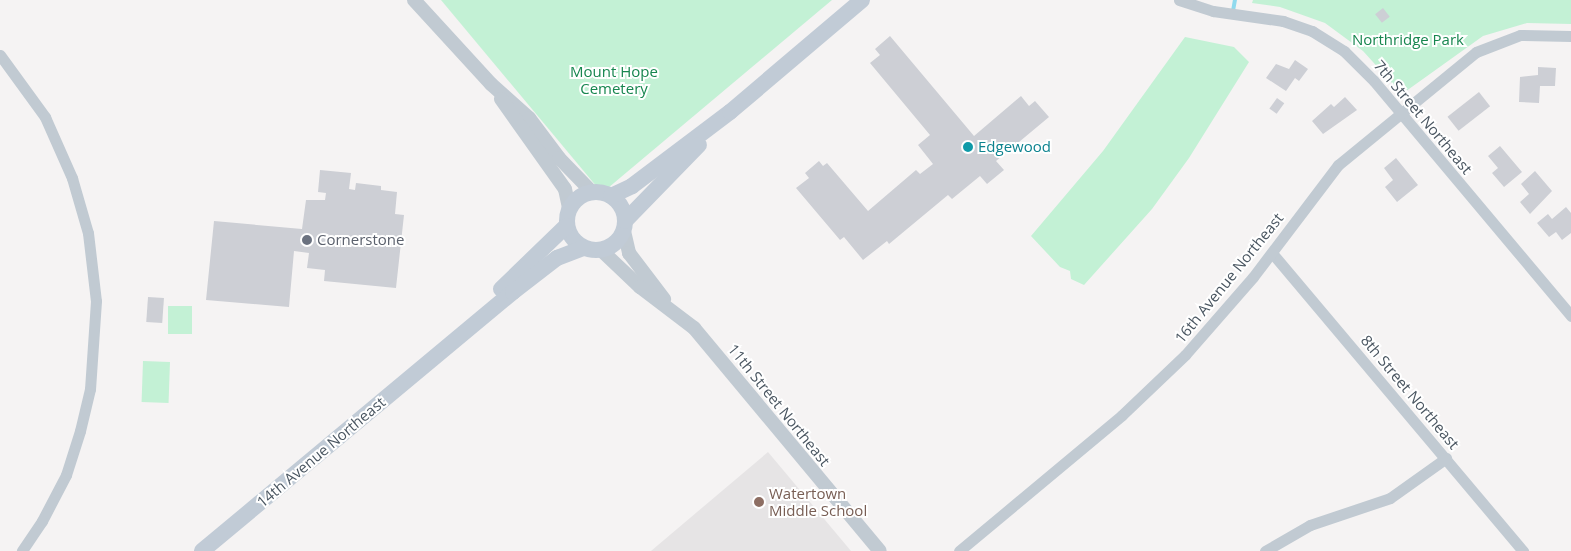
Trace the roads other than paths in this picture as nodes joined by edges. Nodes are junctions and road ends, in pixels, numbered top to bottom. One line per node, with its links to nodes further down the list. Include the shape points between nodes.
1 (414, 0): 6 (street)
2 (862, 0): 7 (main road)
3 (1179, 0): 8 (street, 7th Street Northeast, via 1213,11 1267,17 1312,31 1355,60)
4 (1571, 36): 8 (street, 16th Avenue Northeast, via 1528,34 1489,45 1462,61)
5 (0, 55): 21 (street, via 45,117 72,178 88,233 96,301 90,389 80,431 66,475)
6 (492, 84): 9 (street, via 528,118 559,158); 11 (street, via 565,189)
7 (730, 112): 10 (main road, via 632,186); 13 (main road)
8 (1400, 113): 16 (street, 16th Avenue Northeast, via 1327,176); 18 (street, 7th Street Northeast)
9 (592, 192): 10 (main road); 11 (main road, via 583,194)
10 (611, 196): 13 (main road, via 624,211)
11 (569, 208): 12 (main road)
12 (566, 226): 14 (main road); 19 (main road, 14th Avenue Northeast)
13 (625, 226): 15 (main road, via 615,244); 17 (street, 11th Street Northeast, via 629,252)
14 (583, 248): 15 (main road); 19 (main road, 14th Avenue Northeast, via 557,258)
15 (601, 250): 17 (street, 11th Street Northeast, via 640,287)
16 (1272, 252): 20 (street, 8th Street Northeast); 24 (street, 16th Avenue Northeast, via 1210,329 1160,381)
17 (668, 305): 23 (street, 11th Street Northeast, via 724,362)
18 (1571, 316)
19 (441, 352): 22 (main road, 14th Avenue Northeast)
20 (1446, 458): 25 (street, via 1390,498 1310,525); 26 (street, 8th Street Northeast)
21 (22, 551)
22 (202, 551)
23 (880, 551)
24 (959, 551)
25 (1265, 551)
26 (1523, 551)

